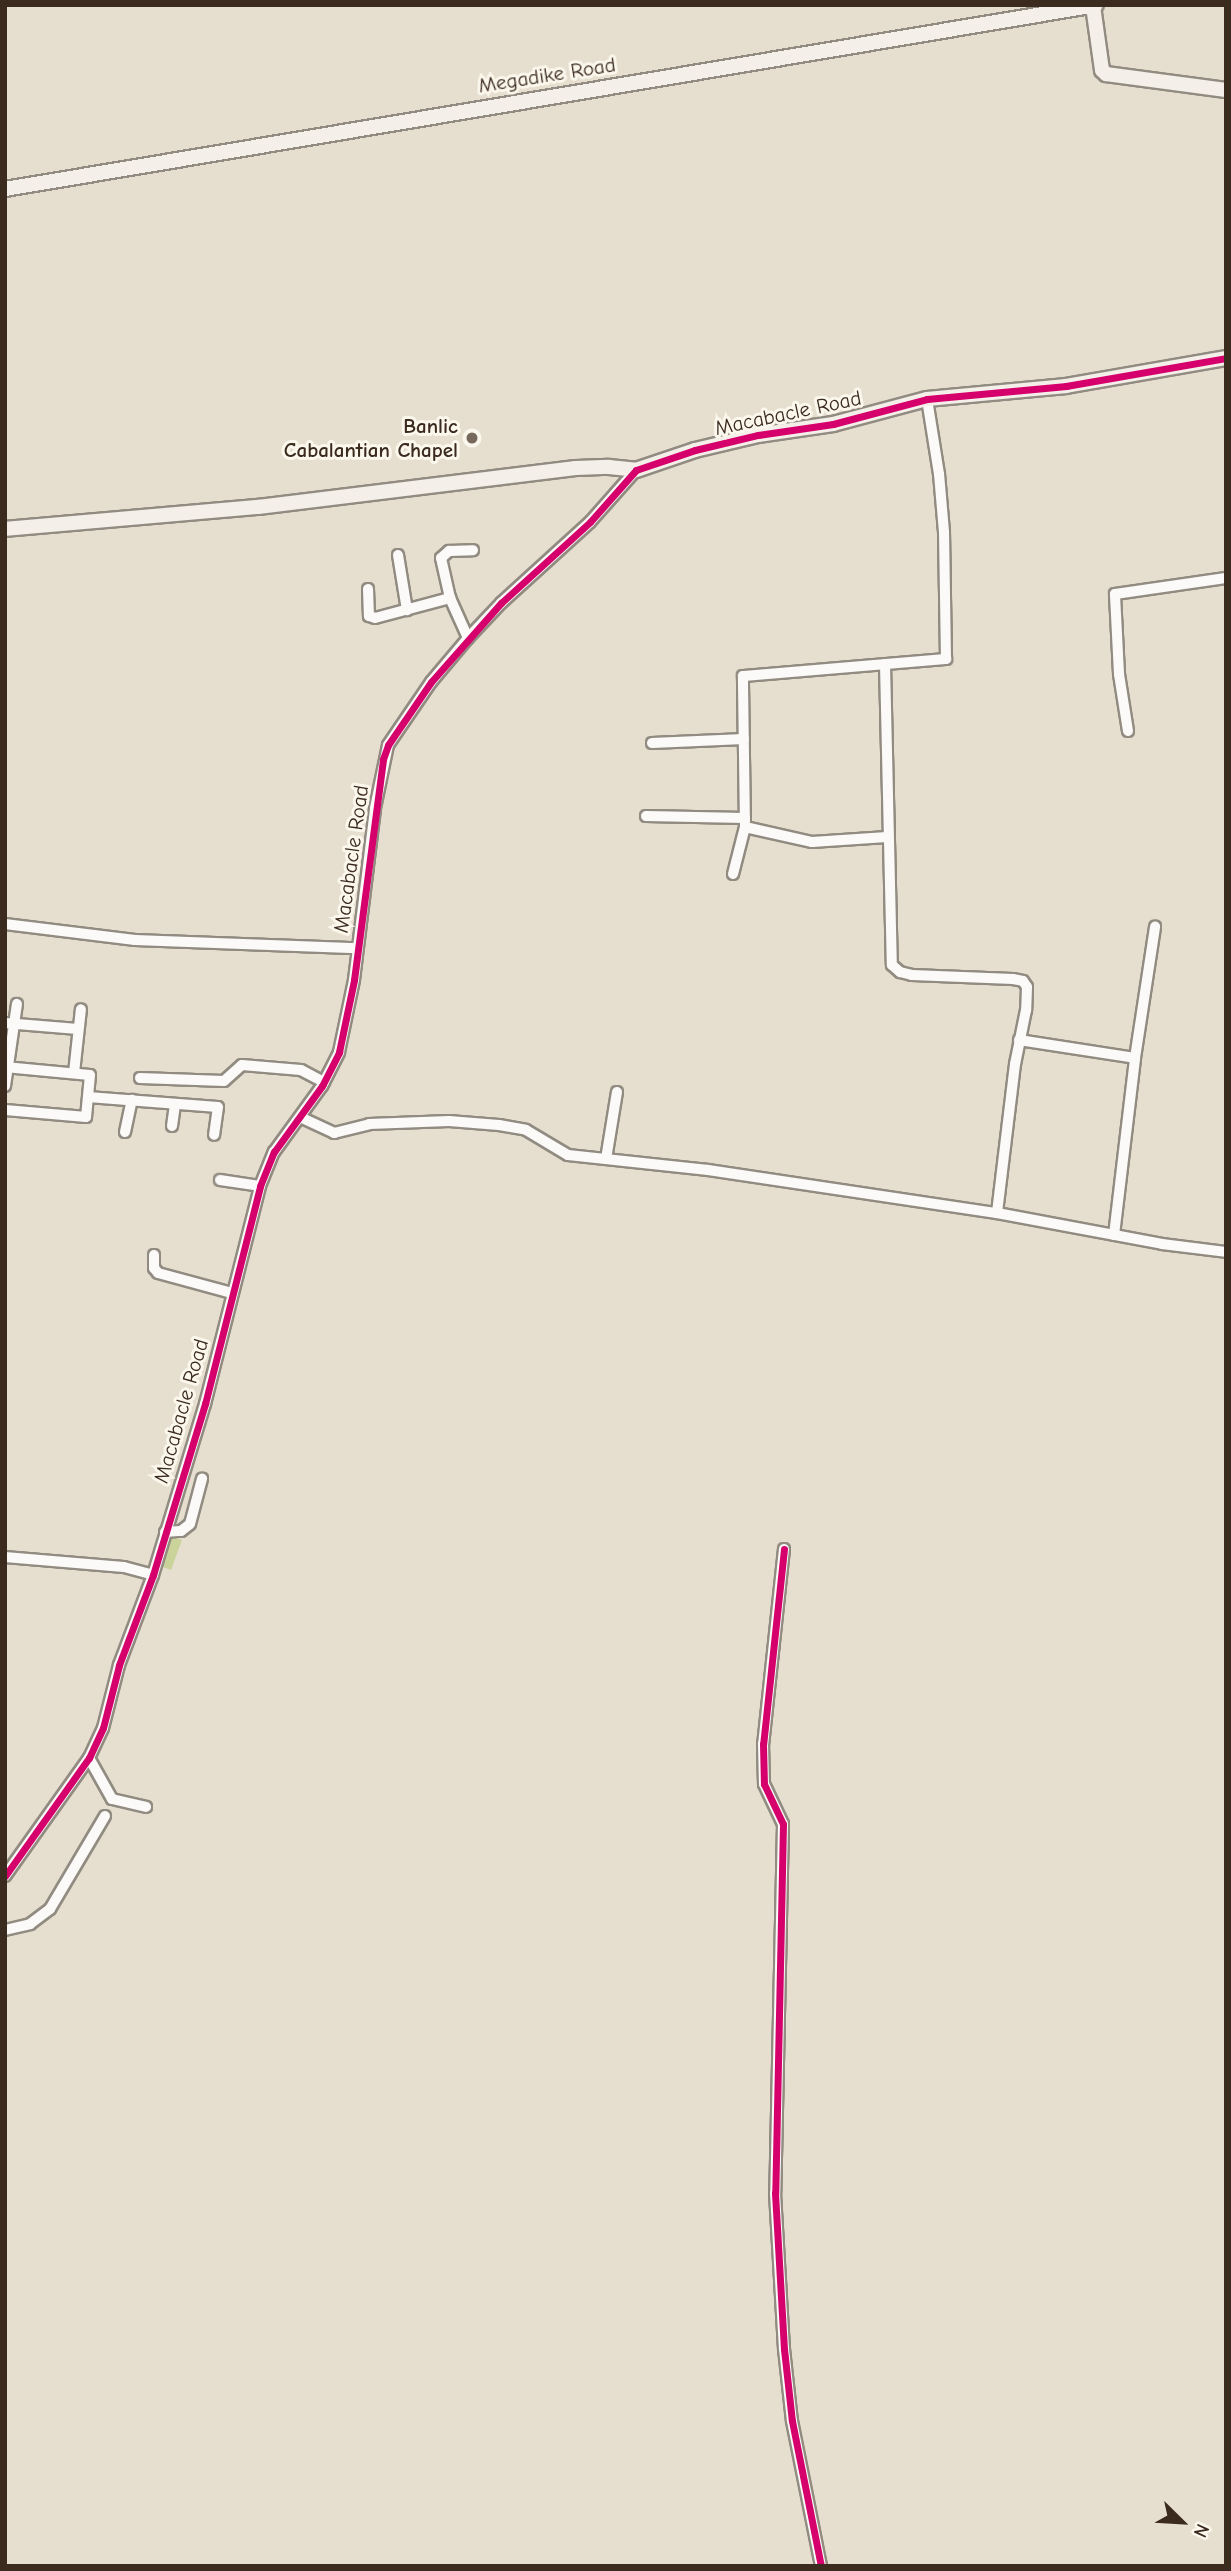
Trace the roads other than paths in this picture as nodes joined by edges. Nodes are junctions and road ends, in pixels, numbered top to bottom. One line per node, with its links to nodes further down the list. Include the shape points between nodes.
1 (1094, 6): 2 (street, via 1106,74); 3 (street, Megadike Road)
2 (1226, 90)
3 (5, 188)
4 (1226, 358): 5 (street, Macabacle Road, via 1066,386)
5 (927, 399): 6 (street, Macabacle Road, via 833,424 695,450); 15 (street, via 944,532 946,659)
6 (636, 471): 7 (street, via 576,468 258,507); 14 (street, Macabacle Road, via 590,522)
7 (5, 529)
8 (473, 550): 12 (street, via 449,551 441,558)
9 (398, 555): 13 (street)
10 (1226, 578): 16 (street, via 1115,594 1119,674)
11 (368, 589): 13 (street, via 372,618)
12 (450, 598): 13 (street); 14 (street)
13 (407, 610)
14 (468, 638): 25 (street, Macabacle Road, via 388,745)
15 (885, 664): 17 (street, via 743,676); 21 (street)
16 (1128, 731)
17 (744, 739): 18 (street); 20 (street)
18 (652, 743)
19 (646, 816): 20 (street)
20 (745, 822): 21 (street, via 812,842); 22 (street)
21 (887, 837): 30 (street, via 892,965 912,975 1023,981 1028,994)
22 (733, 874)
23 (5, 924): 25 (street, via 135,940)
24 (1155, 927): 31 (street)
25 (357, 948): 35 (street, Macabacle Road, via 345,1033)
26 (17, 1004): 28 (street)
27 (81, 1009): 29 (street)
28 (10, 1024): 29 (street); 32 (street)
29 (78, 1030): 33 (street)
30 (1019, 1040): 31 (street); 49 (street)
31 (1135, 1058): 50 (street)
32 (7, 1068): 33 (street); 36 (street)
33 (74, 1073): 38 (street, via 90,1075)
34 (139, 1078): 35 (street, via 223,1081 242,1065 301,1070)
35 (324, 1082): 42 (street, Macabacle Road)
36 (5, 1086)
37 (617, 1091): 46 (street)
38 (88, 1097): 39 (street); 41 (street, via 86,1116)
39 (132, 1100): 40 (street); 44 (street)
40 (174, 1104): 43 (street); 45 (street, via 218,1107)
41 (5, 1110)
42 (300, 1118): 46 (street, via 334,1133 369,1124 449,1121 499,1125 526,1130 568,1155); 48 (street, Macabacle Road, via 274,1152)
43 (172, 1126)
44 (125, 1132)
45 (214, 1135)
46 (606, 1159): 49 (street)
47 (220, 1180): 48 (street)
48 (260, 1186): 53 (street, Macabacle Road)
49 (997, 1213): 50 (street)
50 (1114, 1235): 51 (street)
51 (1226, 1252)
52 (153, 1255): 53 (street, via 158,1273)
53 (232, 1293): 55 (street, Macabacle Road, via 205,1404)
54 (202, 1479): 55 (street, via 190,1524 181,1531)
55 (165, 1532): 58 (street, Macabacle Road)
56 (785, 1549): 64 (street, via 763,1744 764,1784 783,1824 775,2193 792,2421)
57 (5, 1557): 58 (street, via 124,1567)
58 (153, 1575): 59 (street, Macabacle Road)
59 (89, 1758): 60 (street, via 112,1799); 62 (street, Macabacle Road)
60 (146, 1807)
61 (104, 1815): 63 (street, via 50,1909 30,1924)
62 (5, 1876)
63 (5, 1930)
64 (821, 2566)

